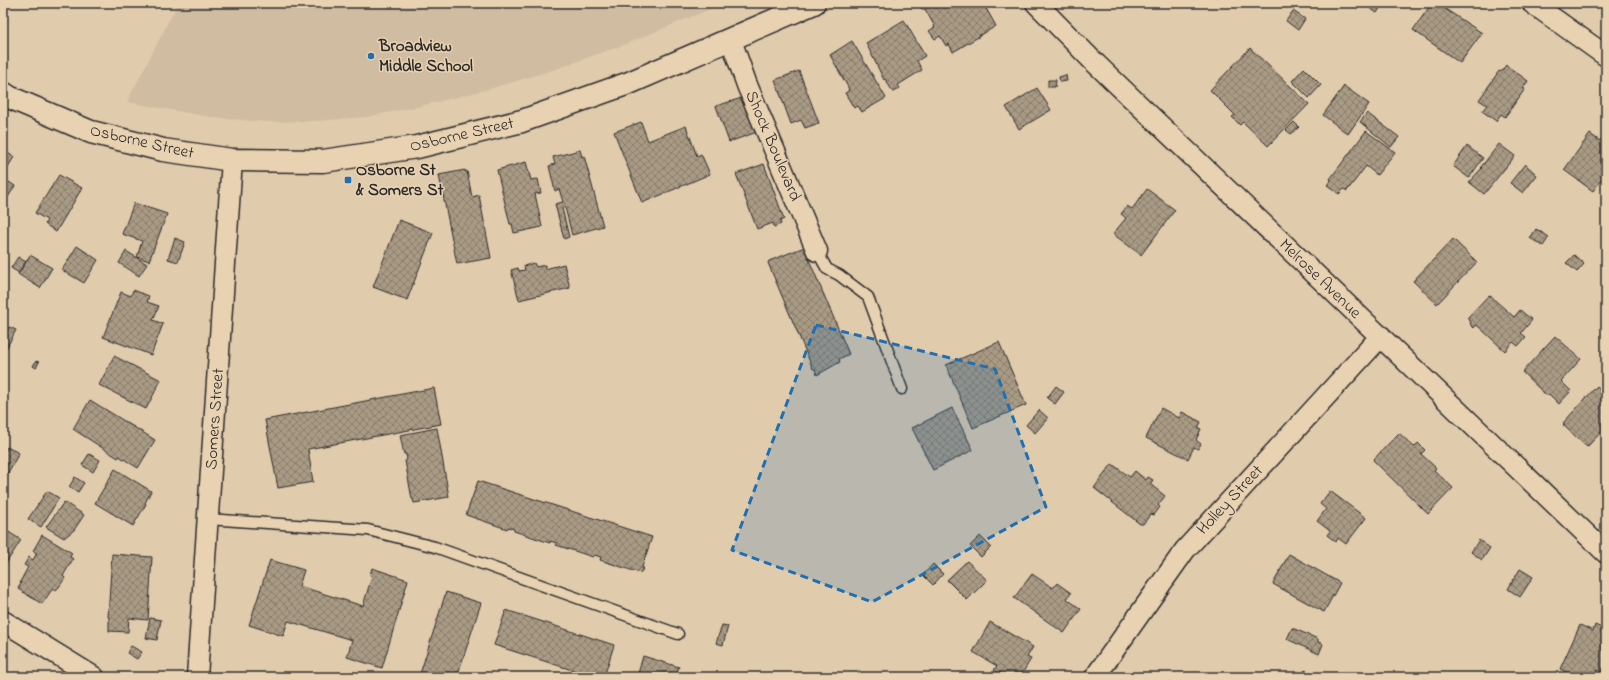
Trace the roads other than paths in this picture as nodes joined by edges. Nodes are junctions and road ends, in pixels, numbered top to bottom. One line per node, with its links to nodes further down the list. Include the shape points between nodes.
1 (814, 3): 4 (main road, Osborne Street)
2 (1036, 3): 9 (street, Melrose Avenue, via 1092,60)
3 (1532, 3): 5 (street)
4 (732, 40): 7 (main road, Osborne Street, via 629,83 522,121 417,147 323,161); 8 (street, Shock Boulevard, via 747,86)
5 (1606, 56)
6 (3, 93): 7 (main road, Osborne Street, via 91,132 162,150)
7 (232, 160): 11 (street, Somers Street)
8 (817, 251): 10 (lane, via 827,269 839,274 868,297)
9 (1380, 336): 12 (street, Melrose Avenue); 17 (street, Holley Street, via 1185,550)
10 (902, 389)
11 (208, 519): 14 (lane, via 368,530 435,547); 16 (street, Somers Street)
12 (1606, 553)
13 (3, 621): 15 (street)
14 (678, 634)
15 (94, 677)
16 (197, 677)
17 (1095, 677)

